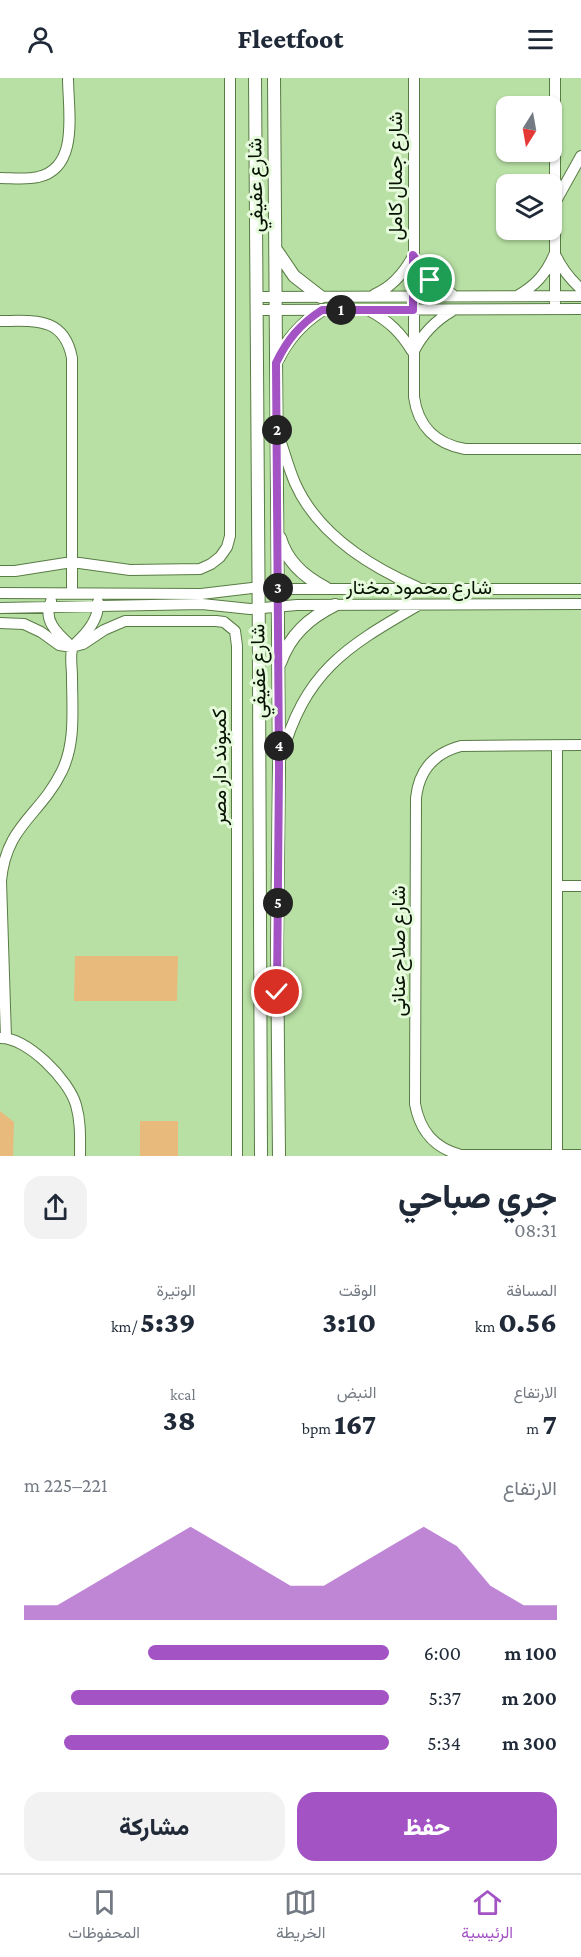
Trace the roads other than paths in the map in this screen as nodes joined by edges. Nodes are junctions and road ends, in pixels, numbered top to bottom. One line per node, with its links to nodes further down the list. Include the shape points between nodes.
1 (68, 78): 9 (street, via 68,149 63,159 56,168 36,178)
2 (230, 78): 39 (street, via 227,547 211,564 200,568 130,570)
3 (255, 78): 21 (street, شارع عفيفي)
4 (274, 78): 12 (street, شارع عفيفي)
5 (414, 78): 14 (street, شارع جمال كامل)
6 (555, 78): 8 (street)
7 (581, 156): 10 (street)
8 (555, 174)
9 (0, 178)
10 (562, 190)
11 (555, 240): 13 (street)
12 (275, 248): 22 (street, شارع عفيفي); 23 (street, via 294,276)
13 (555, 252): 15 (street, via 561,266); 18 (street, via 541,279); 19 (street)
14 (413, 255): 16 (street, شارع جمال كامل); 17 (street, via 430,280); 24 (street, via 396,281)
15 (581, 289)
16 (413, 296): 17 (street); 24 (street); 31 (street, شارع جمال كامل)
17 (455, 296): 18 (street)
18 (517, 296): 19 (street)
19 (555, 296): 20 (street); 25 (street)
20 (581, 296)
21 (257, 297): 22 (street); 27 (street, شارع عفيفي)
22 (276, 297): 23 (street); 28 (street, شارع عفيفي)
23 (321, 297): 24 (street)
24 (369, 297)
25 (555, 309): 26 (street); 32 (street)
26 (581, 309)
27 (257, 310): 28 (street); 41 (street, شارع عفيفي)
28 (276, 310): 29 (street); 35 (street, شارع عفيفي)
29 (322, 310): 30 (street); 35 (street, via 294,333)
30 (369, 310): 31 (street); 34 (street, via 395,328)
31 (413, 310): 32 (street); 34 (street, شارع جمال كامل)
32 (456, 310): 34 (street, via 430,327)
33 (0, 321): 39 (street, via 43,322 64,335 70,346)
34 (413, 354): 37 (street, شارع جمال كامل, via 416,408 426,428 443,442 465,449)
35 (276, 363): 36 (street, شارع عفيفي)
36 (277, 431): 38 (street, شارع عفيفي); 44 (street, via 296,484 327,528 368,562)
37 (581, 449)
38 (278, 531): 42 (street, via 290,560 312,581); 43 (street, شارع عفيفي)
39 (72, 562): 40 (street); 48 (street)
40 (0, 571)
41 (258, 588): 43 (street, شارع محمود مختار); 49 (street, شارع محمود مختار, via 201,594); 57 (street, شارع عفيفي)
42 (326, 588): 43 (street, شارع محمود مختار); 44 (street, شارع محمود مختار)
43 (278, 589): 53 (street, شارع عفيفي)
44 (423, 589): 45 (street, شارع محمود مختار)
45 (581, 589)
46 (0, 593): 47 (street, شارع محمود مختار)
47 (56, 593): 48 (street, شارع محمود مختار); 54 (street)
48 (72, 593): 49 (street, شارع محمود مختار)
49 (94, 593): 55 (street)
50 (581, 604): 52 (street, شارع محمود مختار)
51 (335, 605): 52 (street, شارع محمود مختار); 53 (street, شارع محمود مختار); 60 (street, via 299,631)
52 (419, 605): 63 (street, via 363,637 325,671 297,714)
53 (277, 606): 57 (street, شارع محمود مختار); 60 (street, شارع عفيفي)
54 (48, 607): 55 (street, شارع محمود مختار); 56 (street, شارع محمود مختار); 59 (street, via 49,622)
55 (98, 607): 57 (street, شارع محمود مختار, via 202,604); 59 (street, via 86,632)
56 (0, 608)
57 (258, 609): 66 (street, شارع عفيفي)
58 (0, 623): 59 (street, via 24,624 59,645)
59 (72, 647): 68 (street, via 72,739 68,756 55,784 16,832 2,868); 73 (street, كمبوند دار مصر, via 125,621 224,622 235,631)
60 (278, 670): 63 (street, شارع عفيفي)
61 (581, 745): 62 (street, شارع صلاح عنانى)
62 (557, 746): 64 (street); 70 (street, شارع صلاح عنانى, via 461,746 449,750 438,755 422,774 416,798 417,1116 425,1133 449,1152)
63 (279, 767): 67 (street, شارع عفيفي)
64 (557, 886): 65 (street); 70 (street)
65 (581, 886)
66 (260, 942): 67 (street); 74 (street, شارع عفيفي)
67 (277, 942): 69 (street, شارع عفيفي)
68 (3, 1038): 72 (street, via 24,1044 70,1090 79,1116)
69 (279, 1137): 75 (street, شارع عفيفي); 76 (street)
70 (557, 1155): 71 (street, شارع صلاح عنانى)
71 (581, 1155)
72 (80, 1156)
73 (237, 1156)
74 (261, 1156)
75 (279, 1156)
76 (286, 1156)

